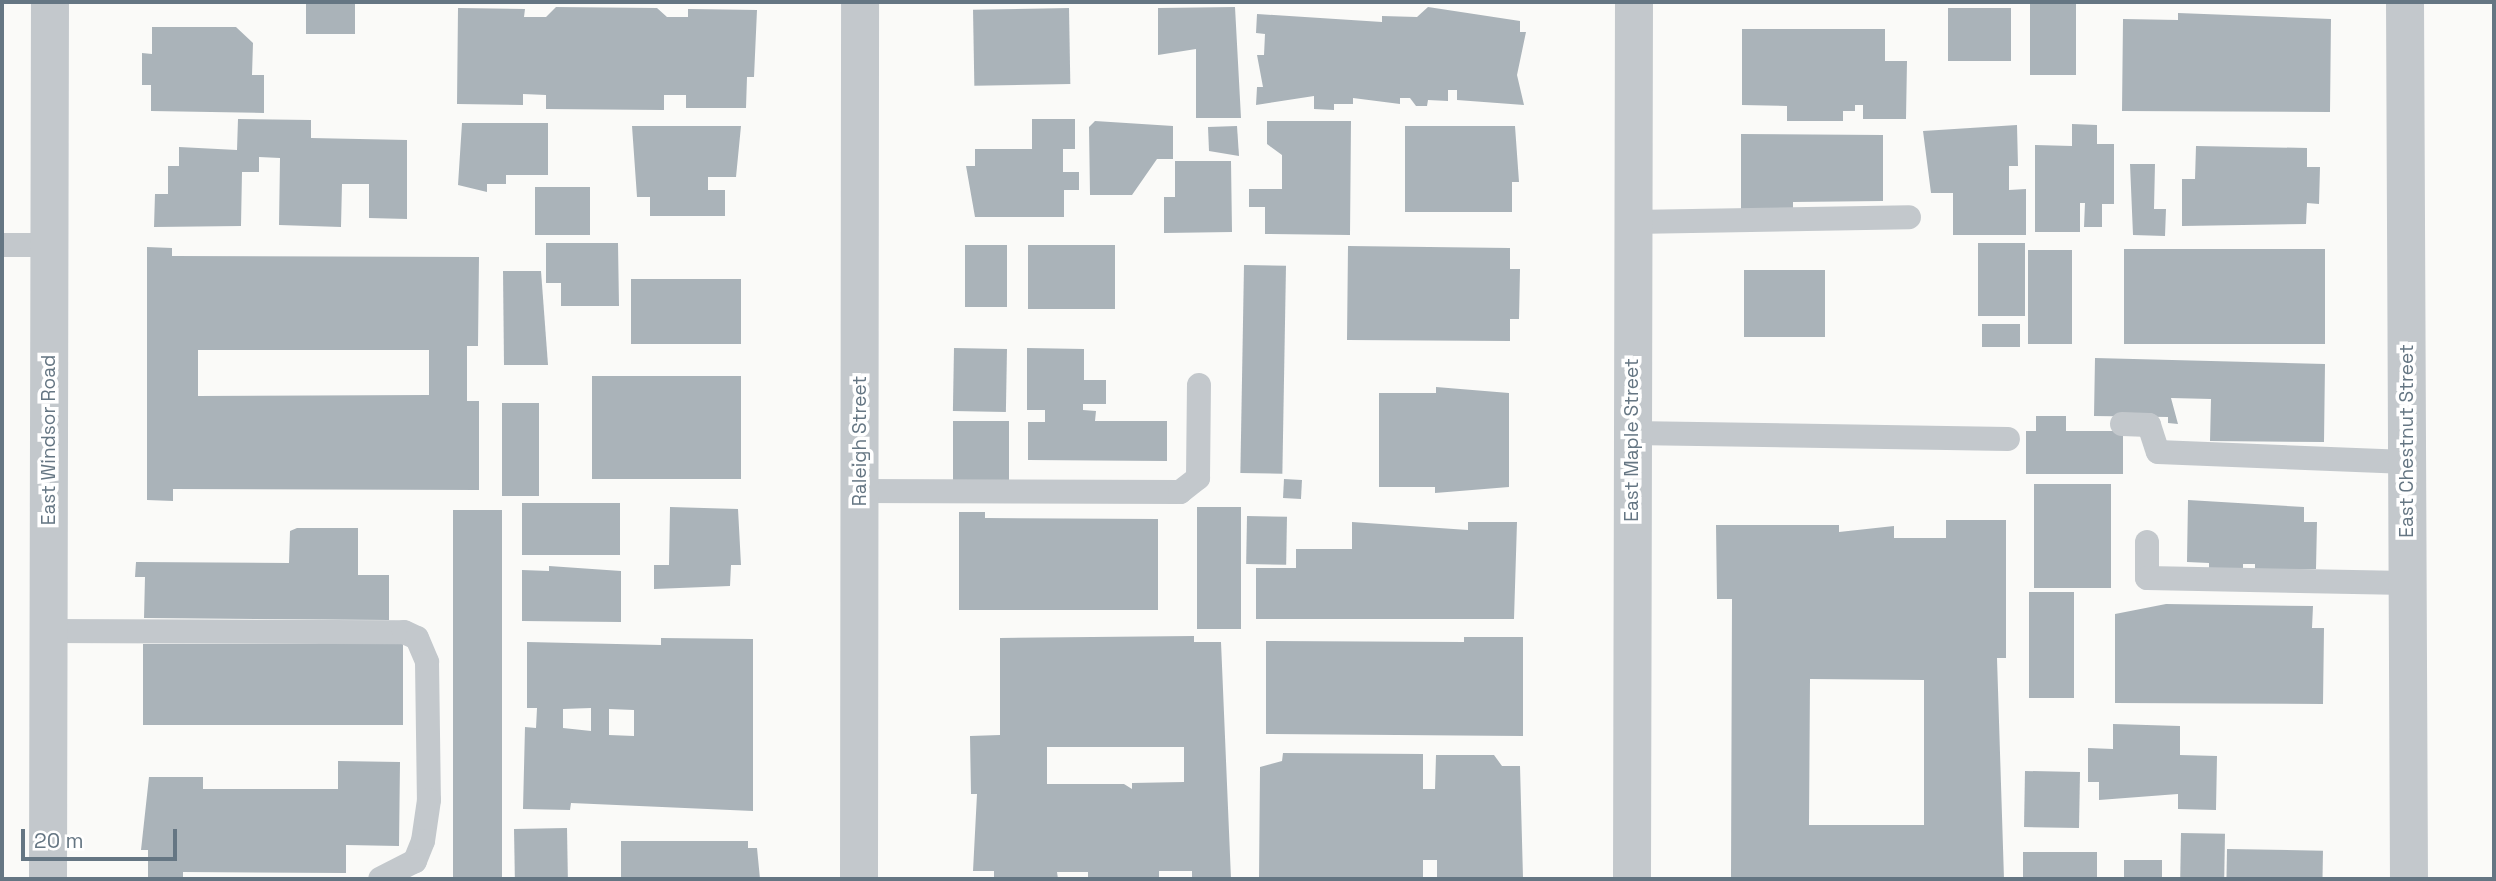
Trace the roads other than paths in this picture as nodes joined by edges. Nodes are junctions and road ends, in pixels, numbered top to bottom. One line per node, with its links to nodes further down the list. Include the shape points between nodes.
1 (50, 2): 8 (street, East Windsor Road)
2 (860, 2): 14 (street, Raleigh Street)
3 (1634, 2): 6 (street, East Maple Street)
4 (2405, 2): 13 (street, East Chestnut Street)
5 (1909, 217): 6 (lane)
6 (1633, 222): 11 (street, East Maple Street)
7 (2, 245): 8 (lane)
8 (49, 245): 17 (street, East Windsor Road)
9 (1199, 385): 14 (lane, via 1198,478 1180,492)
10 (2122, 424): 13 (lane, via 2149,425 2158,452)
11 (1632, 433): 12 (lane); 21 (street, East Maple Street)
12 (2008, 439)
13 (2407, 462): 16 (street, East Chestnut Street)
14 (860, 491): 20 (street, Raleigh Street)
15 (2147, 542): 16 (lane, via 2147,578)
16 (2407, 583): 22 (street, East Chestnut Street)
17 (48, 631): 18 (street, East Windsor Road); 19 (lane, via 404,632 417,638 427,662 429,800 423,841 415,861)
18 (48, 879)
19 (380, 879)
20 (859, 879)
21 (1632, 879)
22 (2409, 879)

